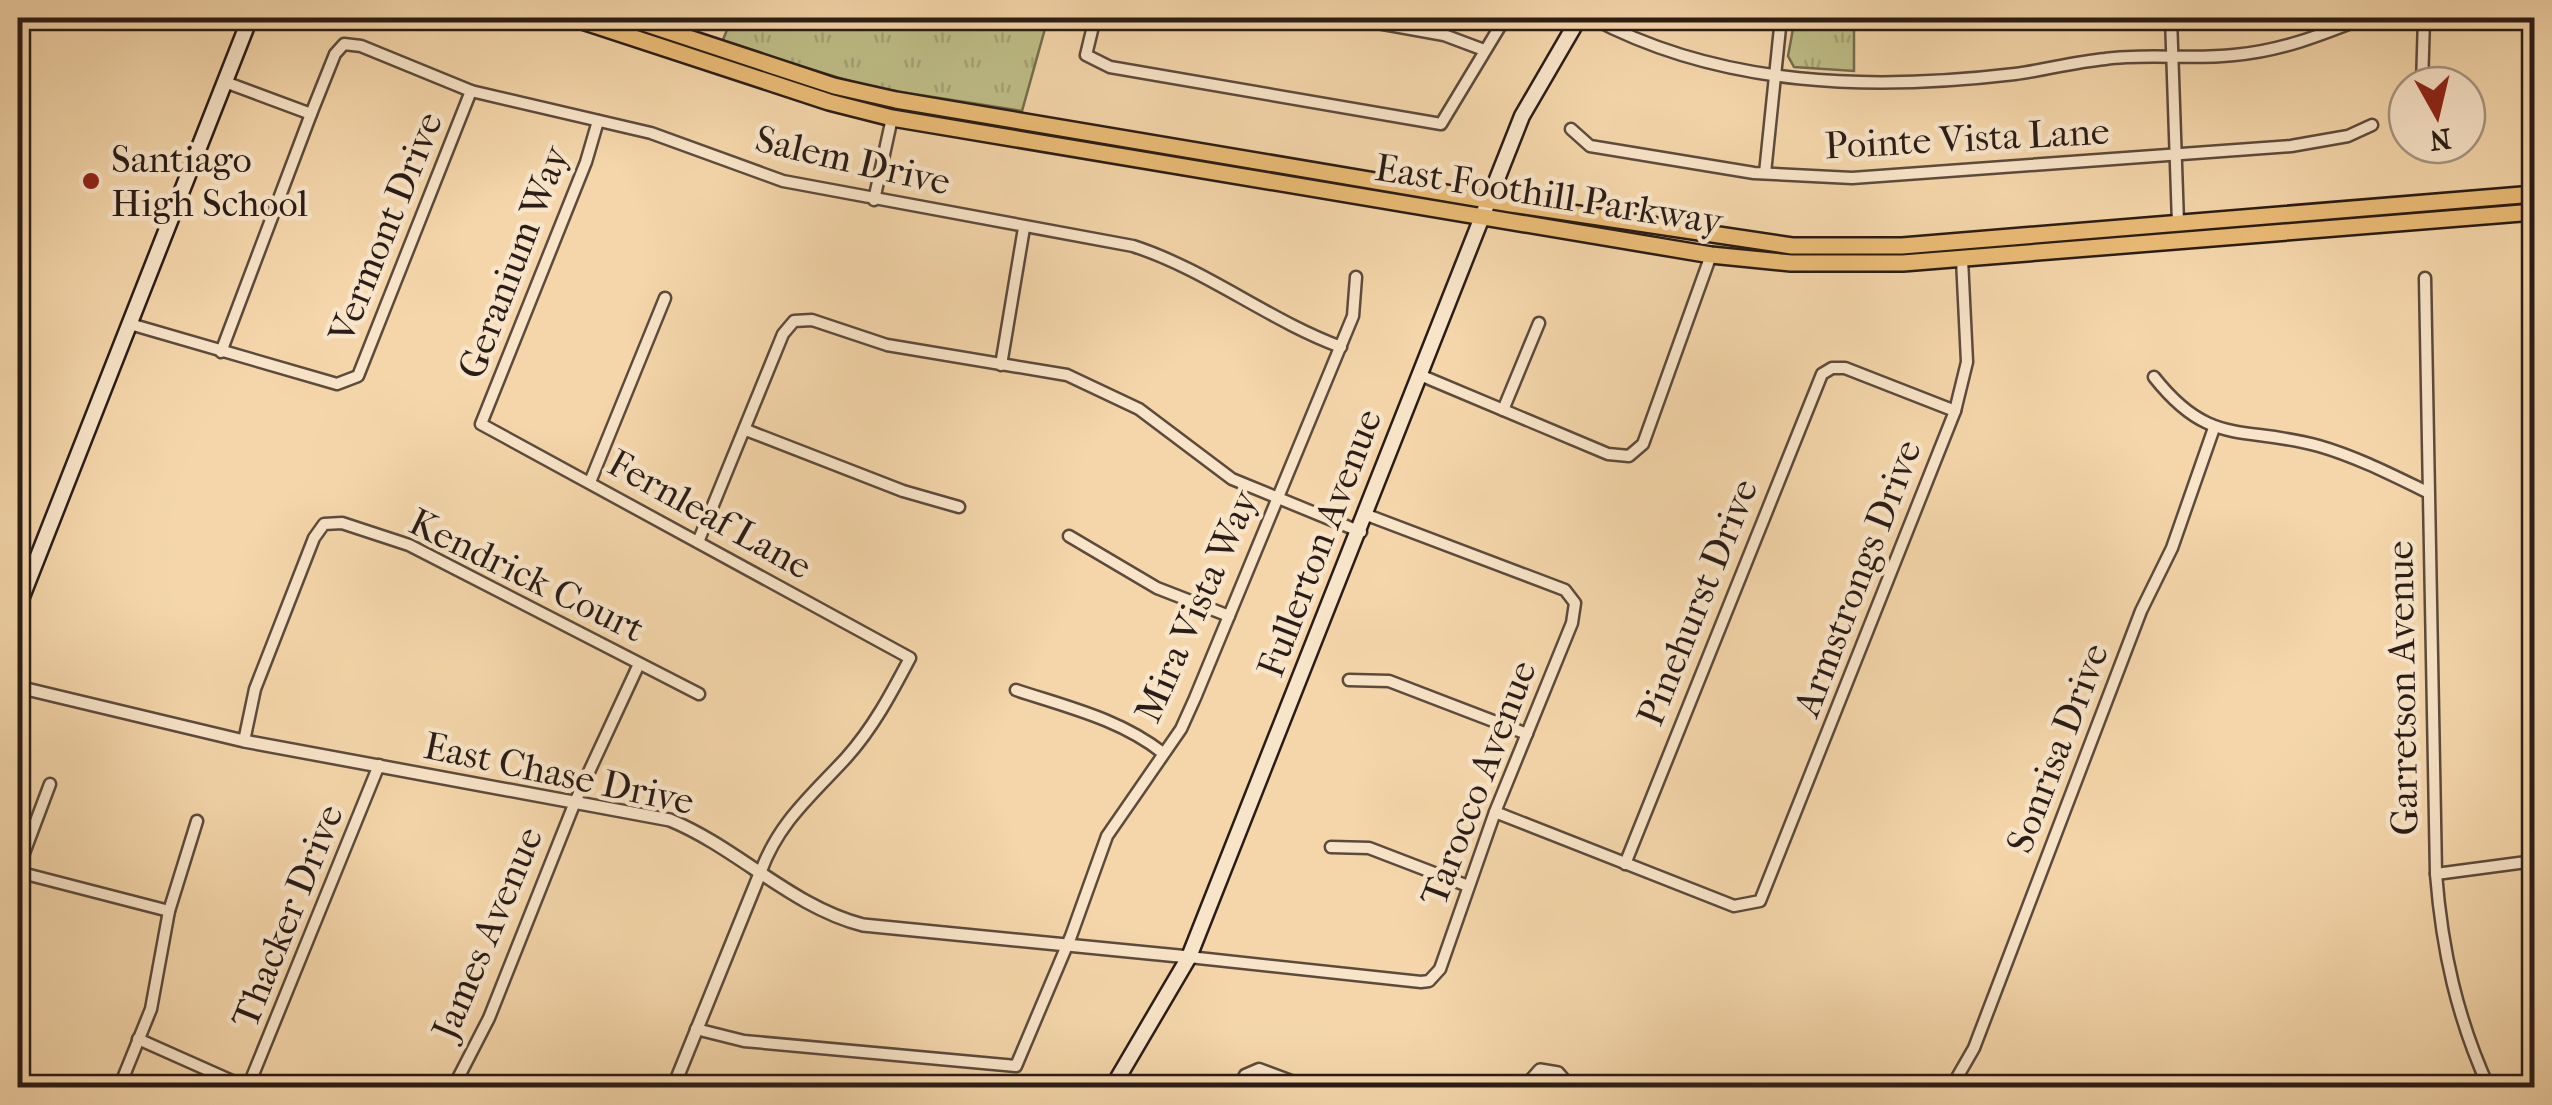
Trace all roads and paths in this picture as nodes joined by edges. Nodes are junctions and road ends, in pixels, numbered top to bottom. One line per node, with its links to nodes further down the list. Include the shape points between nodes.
1 (250, 18): 17 (main road)
2 (573, 18): 20 (main road, East Foothill Parkway)
3 (628, 18): 28 (main road, East Foothill Parkway, via 896,100)
4 (1095, 18): 13 (street, via 1086,55 1110,67 1441,124)
5 (1350, 18): 13 (street, via 1444,35)
6 (1504, 18): 13 (street)
7 (1579, 18): 28 (main road, Fullerton Avenue, via 1522,116)
8 (1592, 18): 16 (street, via 1681,56)
9 (1781, 18): 16 (street)
10 (2171, 18): 14 (street)
11 (2364, 18): 14 (street, via 2295,45 2233,56)
12 (2424, 18): 15 (street)
13 (1484, 50)
14 (2170, 57): 16 (street, via 1909,81); 24 (street)
15 (2423, 65)
16 (1774, 75): 25 (street)
17 (225, 82): 19 (street); 39 (main road)
18 (471, 91): 19 (street, Salem Drive, via 344,44); 21 (street, Salem Drive); 41 (street, Vermont Drive, via 358,376 337,384)
19 (311, 114): 41 (street)
20 (892, 118): 27 (street); 30 (main road, East Foothill Parkway)
21 (598, 121): 27 (street, Salem Drive, via 783,181); 47 (street, Geranium Way)
22 (2372, 126): 24 (street, Pointe Vista Lane, via 2292,146)
23 (1572, 129): 25 (street, Pointe Vista Lane, via 1590,146)
24 (2172, 156): 25 (street, Pointe Vista Lane, via 1852,178); 31 (street)
25 (1765, 173)
26 (2534, 194): 31 (main road, East Foothill Parkway)
27 (874, 200): 32 (street, Salem Drive)
28 (1487, 200): 30 (main road, Fullerton Avenue); 31 (main road, East Foothill Parkway, via 1792,246 1902,246)
29 (2534, 212): 34 (main road, East Foothill Parkway)
30 (1481, 217): 33 (main road, East Foothill Parkway); 43 (main road, Fullerton Avenue)
31 (2178, 223)
32 (1024, 228): 40 (street, Salem Drive, via 1168,257 1294,330); 42 (street)
33 (1711, 254): 34 (main road, East Foothill Parkway, via 1847,265); 45 (street, via 1638,451 1619,458)
34 (1962, 258): 46 (street, Armstrongs Drive, via 1966,362)
35 (1356, 277): 40 (street, Mira Vista Way, via 1353,316)
36 (2425, 278): 51 (street, Garretson Avenue)
37 (665, 298): 50 (street)
38 (1539, 323): 45 (street)
39 (130, 324): 41 (street); 58 (main road)
40 (1341, 348): 52 (street, Mira Vista Way)
41 (221, 352)
42 (1001, 365): 49 (street, via 794,321); 52 (street, via 1067,374 1105,389 1232,479)
43 (1420, 375): 45 (street); 54 (main road, Fullerton Avenue)
44 (2154, 377): 48 (street, via 2178,408)
45 (1504, 410)
46 (1955, 411): 75 (street, Pinehurst Drive, via 1845,368 1832,368 1816,383); 75 (street, Armstrongs Drive, via 1766,891 1752,906 1734,906)
47 (481, 424): 50 (street, Fernleaf Lane)
48 (2214, 428): 51 (street, via 2314,444); 95 (street, Sonrisa Drive, via 1974,1048)
49 (746, 430): 53 (street); 57 (street)
50 (590, 482): 57 (street, Fernleaf Lane)
51 (2428, 492): 78 (street, Garretson Avenue)
52 (1277, 496): 55 (street); 59 (street, Mira Vista Way)
53 (960, 507)
54 (1367, 515): 55 (main road, Fullerton Avenue); 65 (street, Tarocco Avenue, via 1565,590 1575,603)
55 (1360, 532): 82 (main road, Fullerton Avenue)
56 (1070, 536): 59 (street, via 1158,588)
57 (698, 542): 76 (street, Fernleaf Lane, via 910,658 878,717 798,805)
58 (18, 608)
59 (1228, 616): 67 (street, Mira Vista Way, via 1181,729)
60 (638, 664): 64 (street, Kendrick Court); 66 (street, Kendrick Court, via 409,545 342,523 324,524 255,690); 70 (street, James Avenue)
61 (1350, 680): 65 (street, via 1388,681)
62 (18, 687): 66 (street, East Chase Drive)
63 (1016, 690): 67 (street, via 1102,718)
64 (699, 694)
65 (1527, 734): 71 (street, Tarocco Avenue)
66 (244, 741): 68 (street, East Chase Drive)
67 (1163, 753): 81 (street, Mira Vista Way, via 1106,836)
68 (380, 765): 70 (street, East Chase Drive); 87 (street, Thacker Drive)
69 (50, 784): 77 (street)
70 (575, 802): 76 (street, East Chase Drive, via 670,820); 88 (street, James Avenue)
71 (1495, 812): 75 (street); 79 (street, Tarocco Avenue)
72 (197, 822): 80 (street)
73 (1331, 847): 79 (street, via 1369,848)
74 (2534, 861): 78 (street)
75 (1626, 864)
76 (760, 870): 81 (street, East Chase Drive, via 819,909 863,925); 84 (street)
77 (18, 871): 80 (street)
78 (2436, 874): 96 (street, Garretson Avenue, via 2443,949 2458,1010)
79 (1468, 886): 83 (street, Tarocco Avenue, via 1440,969)
80 (169, 912): 85 (street, via 157,984)
81 (1064, 949): 82 (street, East Chase Drive); 84 (street, Mira Vista Way, via 1016,1066 744,1042)
82 (1189, 958): 83 (street, East Chase Drive); 90 (main road, Fullerton Avenue)
83 (1429, 981)
84 (696, 1029): 89 (street)
85 (138, 1039): 86 (street); 87 (street)
86 (119, 1088)
87 (248, 1088)
88 (453, 1088)
89 (673, 1088)
90 (1112, 1088)
91 (1238, 1088): 92 (street, via 1259,1069)
92 (1310, 1088)
93 (1524, 1088): 94 (street, via 1540,1070 1558,1073)
94 (1571, 1088)
95 (1951, 1088)
96 (2489, 1088)

